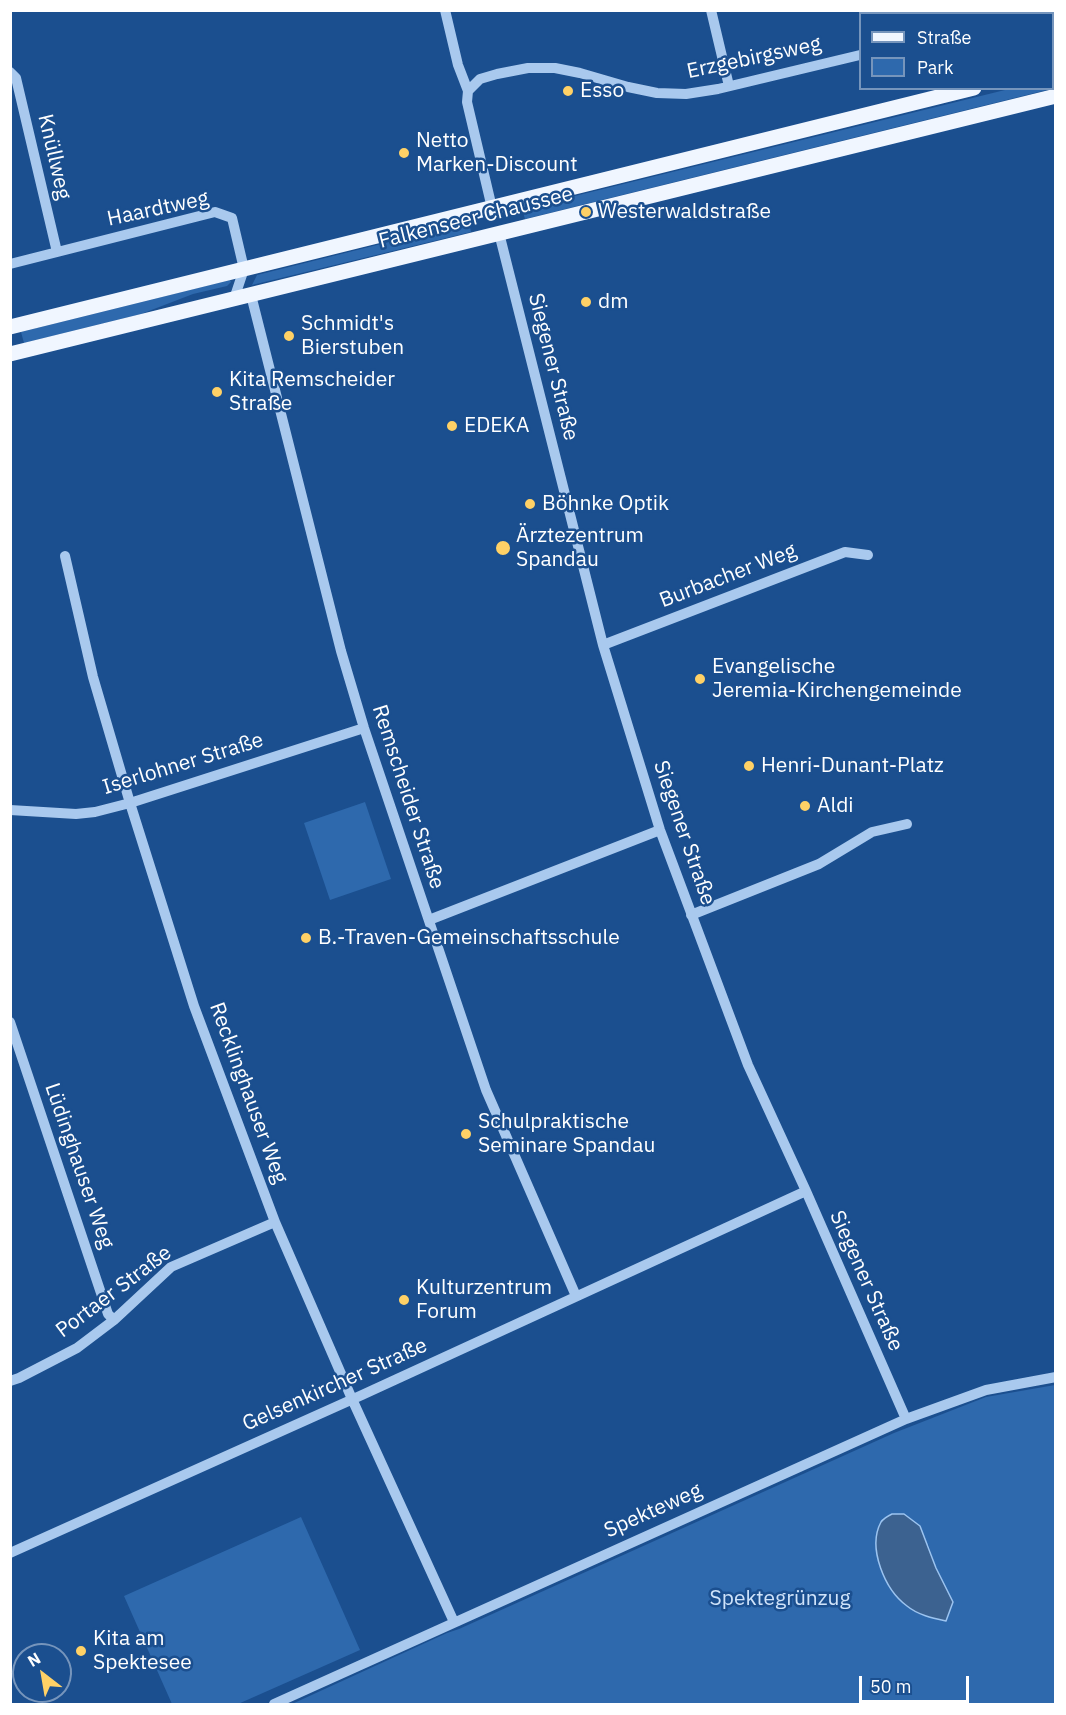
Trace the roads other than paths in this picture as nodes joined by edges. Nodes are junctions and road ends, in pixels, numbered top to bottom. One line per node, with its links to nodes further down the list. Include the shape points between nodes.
1 (445, 10): 7 (street)
2 (711, 10): 5 (street)
3 (859, 55): 5 (street, Erzgebirgsweg)
4 (10, 72): 11 (street, Knüllweg, via 16,78)
5 (729, 86): 7 (street, Erzgebirgsweg, via 686,94 657,93 580,72 528,68 480,79)
6 (966, 90): 9 (main road, Falkenseer Chaussee)
7 (468, 91): 9 (street, via 467,102)
8 (1056, 96): 10 (main road, Falkenseer Chaussee)
9 (492, 208): 10 (main road); 13 (main road, Falkenseer Chaussee)
10 (499, 233): 14 (main road, Falkenseer Chaussee); 20 (street, Siegener Straße)
11 (57, 252): 12 (street, Haardtweg); 13 (street, Haardtweg, via 215,212 232,218)
12 (10, 264)
13 (244, 269): 15 (street); 16 (main road, Falkenseer Chaussee)
14 (251, 295): 15 (main road, Falkenseer Chaussee); 21 (street, Remscheider Straße)
15 (234, 299): 17 (main road, Falkenseer Chaussee)
16 (10, 327)
17 (10, 354)
18 (868, 555): 20 (street, Burbacher Weg, via 846,552)
19 (65, 556): 22 (street, Recklinghauser Weg, via 93,677)
20 (603, 645): 25 (street, Siegener Straße)
21 (364, 728): 22 (street, Iserlohner Straße); 27 (street, Remscheider Straße)
22 (130, 802): 23 (street, Iserlohner Straße, via 76,814); 30 (street, Recklinghauser Weg, via 194,1006)
23 (10, 810)
24 (907, 824): 26 (street, via 872,832 819,864)
25 (660, 830): 26 (street, Siegener Straße); 27 (street)
26 (692, 915): 29 (street, Siegener Straße, via 748,1065)
27 (429, 920): 31 (street, Remscheider Straße, via 486,1090)
28 (10, 1022): 32 (street, Lüdinghauser Weg, via 108,1314)
29 (806, 1191): 31 (street, Gelsenkircher Straße); 36 (street, Siegener Straße)
30 (275, 1222): 32 (street, Portaer Straße, via 171,1267); 35 (street, Recklinghauser Weg)
31 (576, 1296): 35 (street, Gelsenkircher Straße)
32 (114, 1320): 34 (street, Portaer Straße, via 77,1347)
33 (1056, 1377): 36 (street, Spekteweg, via 986,1389)
34 (10, 1381)
35 (352, 1400): 37 (street, Gelsenkircher Straße); 38 (street, Recklinghauser Weg)
36 (906, 1419): 38 (street, Spekteweg)
37 (10, 1553)
38 (454, 1622): 39 (street, Spekteweg)
39 (274, 1704)

